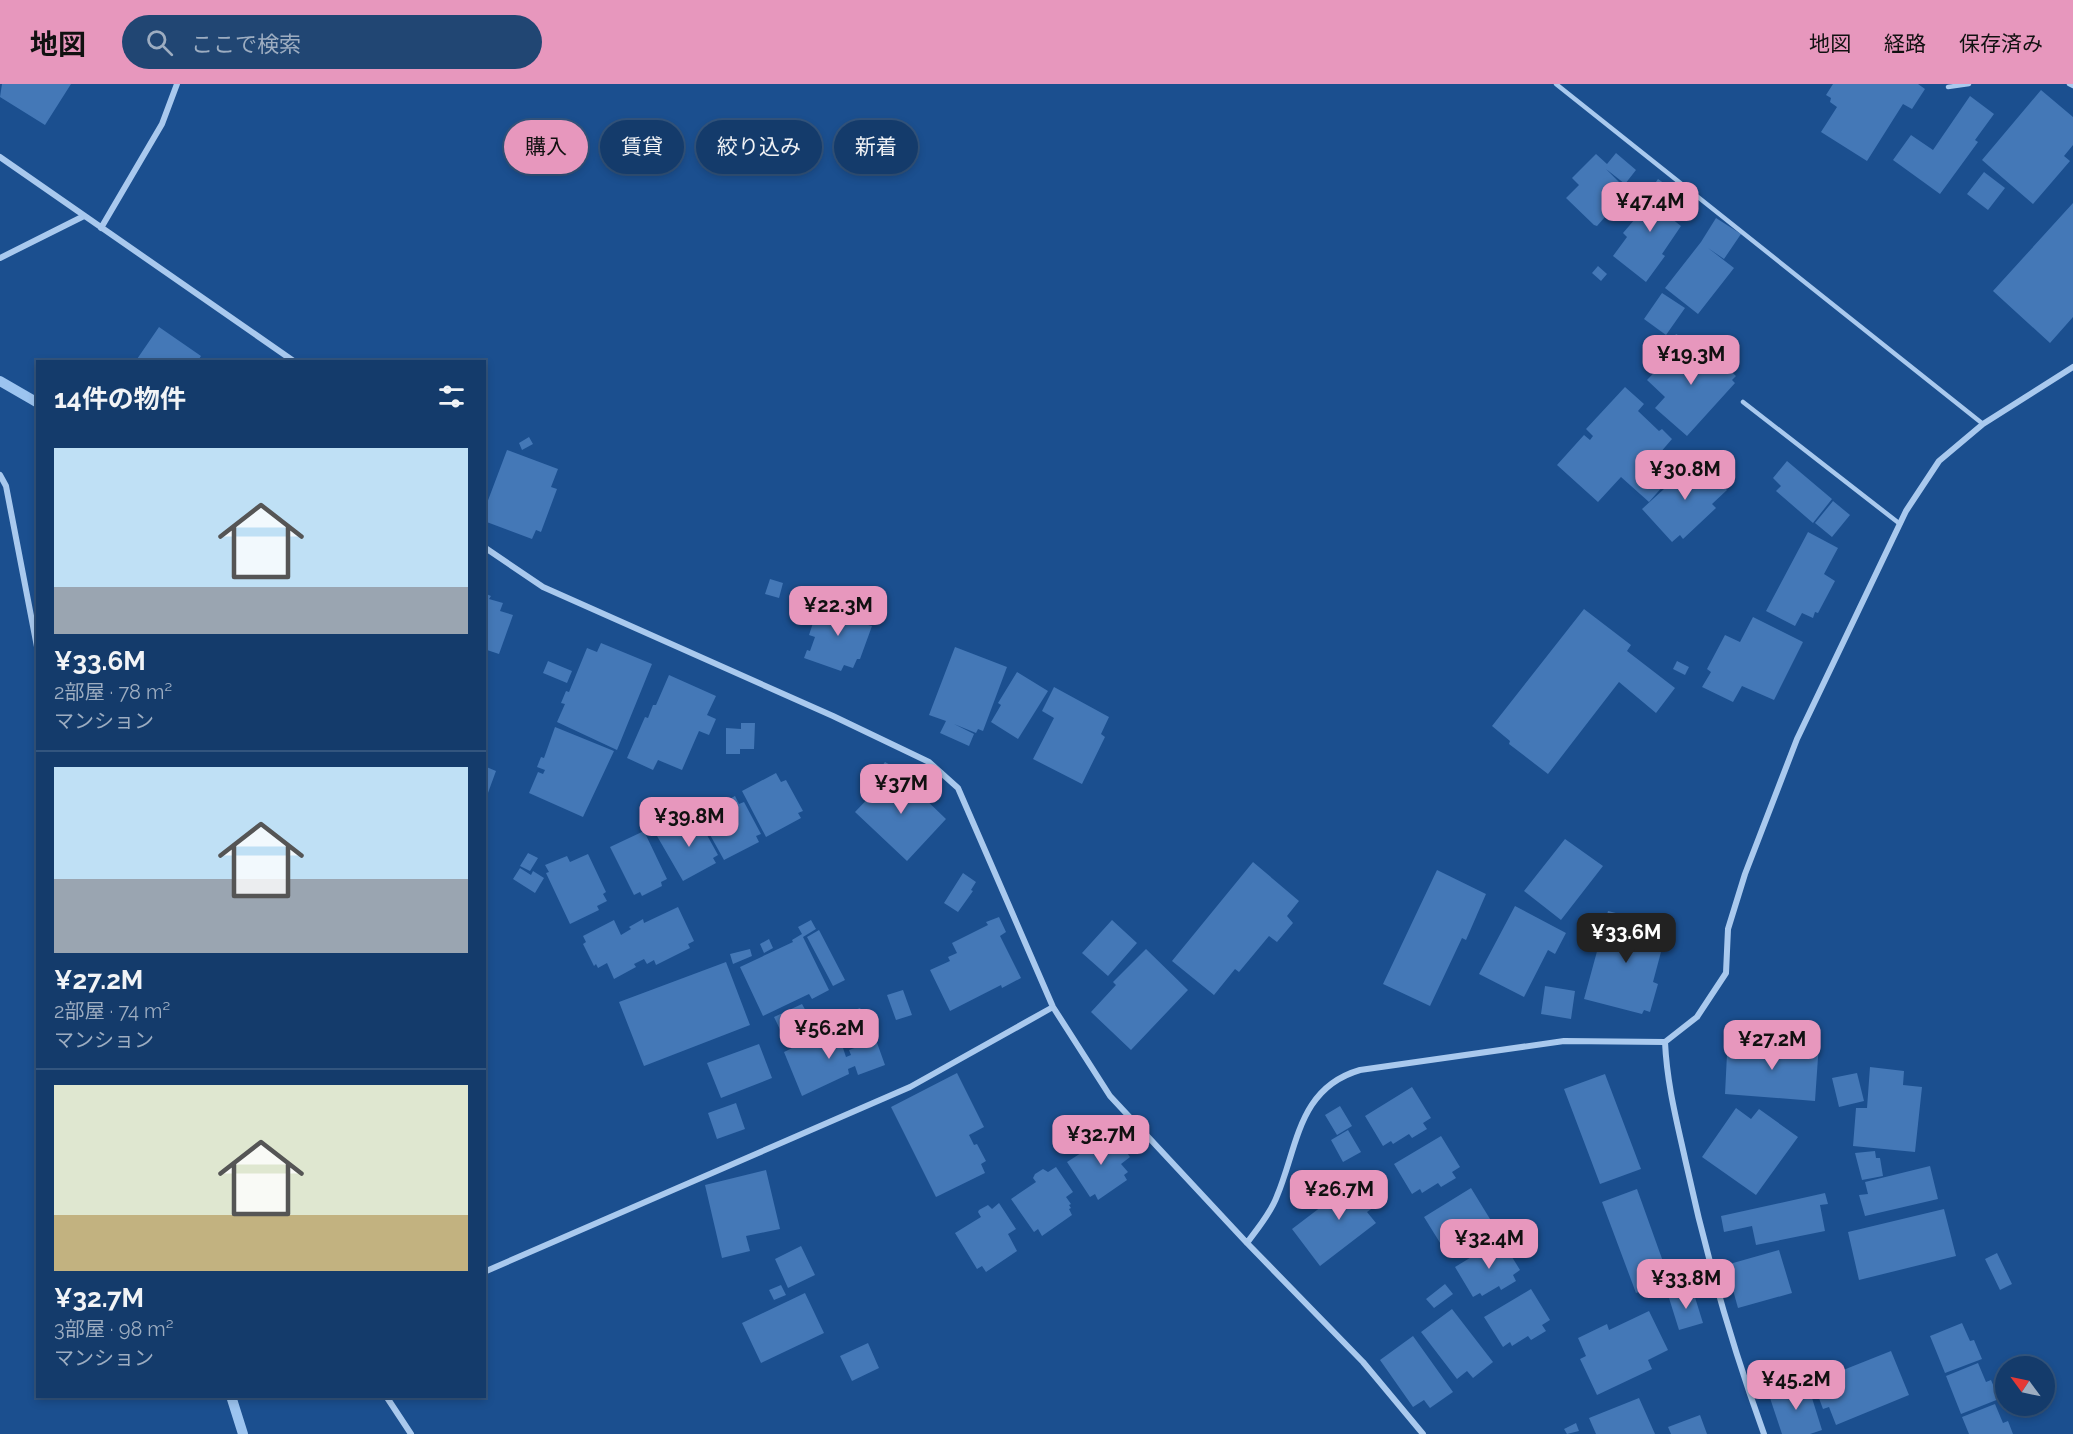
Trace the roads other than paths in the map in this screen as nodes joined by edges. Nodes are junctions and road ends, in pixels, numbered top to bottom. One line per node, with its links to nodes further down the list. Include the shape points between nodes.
1 (177, 84): 9 (street, via 162,124)
2 (1556, 84): 14 (lane)
3 (1969, 84): 6 (lane)
4 (2069, 84): 5 (lane)
5 (2073, 86)
6 (1948, 87)
7 (0, 157): 8 (street)
8 (84, 216): 9 (street); 10 (street)
9 (101, 228): 11 (street)
10 (0, 258)
11 (292, 360)
12 (2073, 366): 14 (street)
13 (1743, 402): 16 (lane)
14 (1983, 424): 16 (street, via 1939,461)
15 (0, 475): 18 (street, via 6,486)
16 (1900, 524): 20 (street, via 1793,749 1728,929 1725,973 1697,1017)
17 (486, 549): 19 (street, via 543,587 929,762 958,788)
18 (36, 642)
19 (1053, 1007): 21 (street, via 1110,1096); 22 (street, via 910,1087)
20 (1665, 1042): 21 (street, via 1564,1041 1346,1074 1323,1089 1299,1126 1277,1198); 26 (street, via 1666,1075 1701,1234)
21 (1247, 1244): 25 (street, via 1363,1362)
22 (486, 1271)
23 (387, 1398): 24 (street)
24 (411, 1434)
25 (1423, 1434)
26 (1764, 1434)

